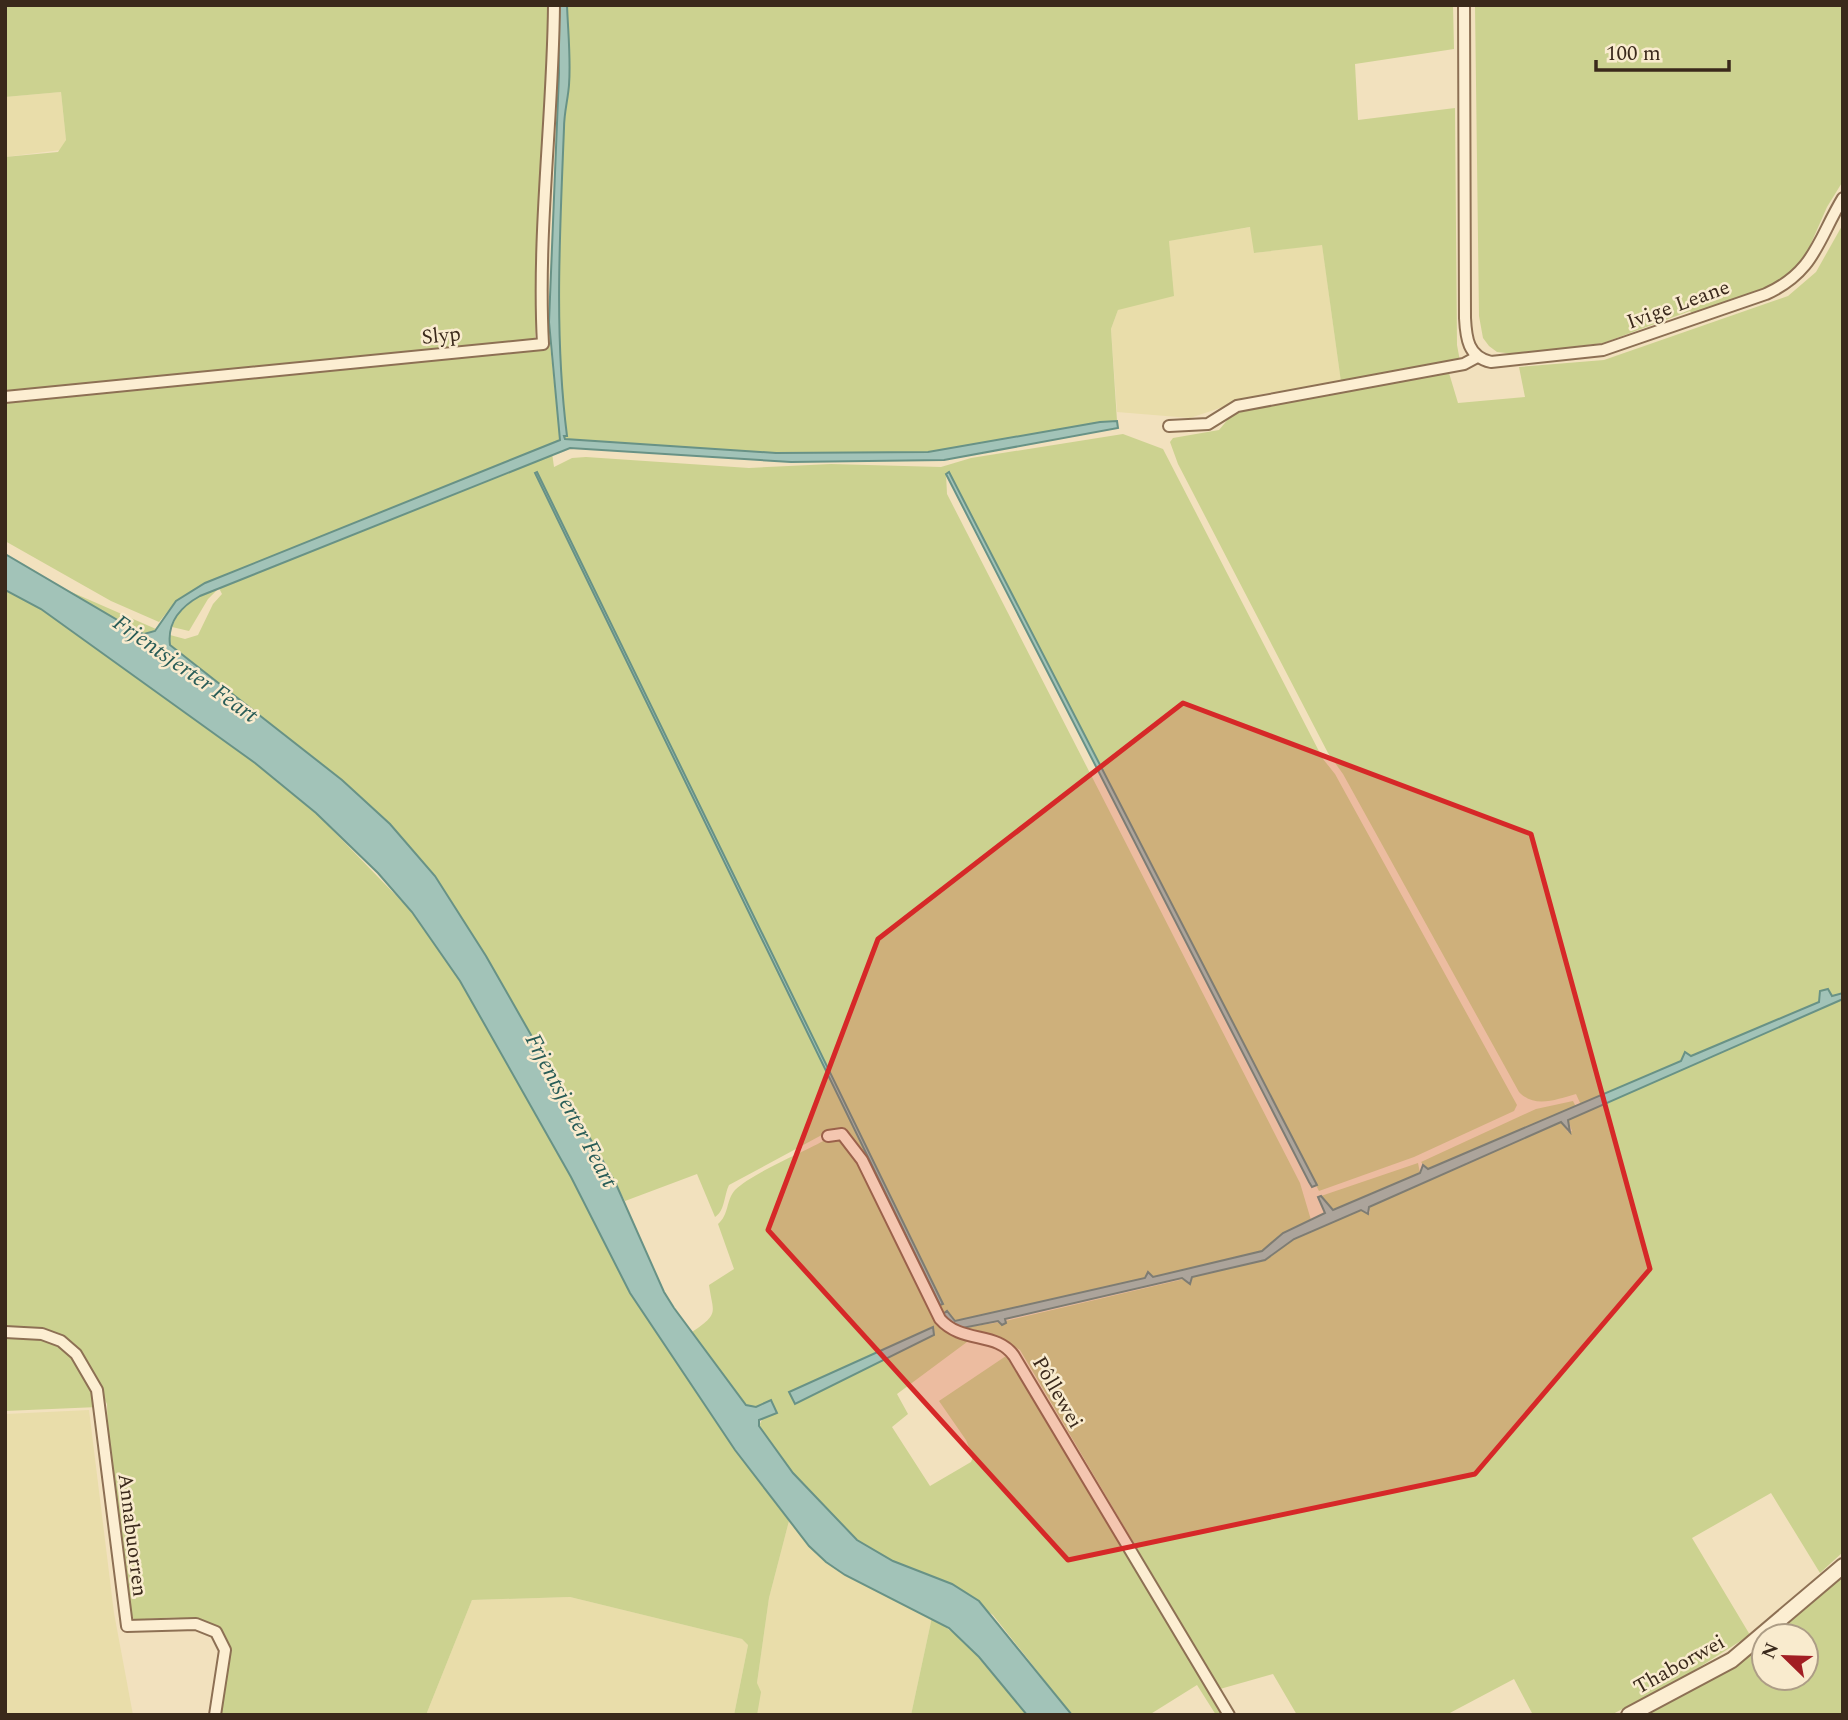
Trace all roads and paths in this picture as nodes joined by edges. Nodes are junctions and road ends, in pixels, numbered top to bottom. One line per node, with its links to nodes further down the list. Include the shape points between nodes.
1 (554, 5): 5 (street, Slyp, via 543,344)
2 (1464, 5): 4 (street, via 1465,318)
3 (1843, 198): 4 (street, Ivige Leane, via 1810,262 1790,282 1766,294 1592,353 1491,362)
4 (1476, 357): 6 (street, Ivige Leane, via 1464,364 1237,406 1208,424)
5 (5, 397)
6 (1169, 426)
7 (828, 1136): 11 (street, Pôllewei, via 842,1134 862,1160 940,1319 959,1334 1009,1348)
8 (5, 1332): 10 (street, Annabuorren, via 43,1334 61,1341 90,1375 101,1402 102,1443 127,1626 196,1624 216,1632 225,1650)
9 (1843, 1566): 12 (street, Thaborwei, via 1732,1660)
10 (215, 1715)
11 (1229, 1715)
12 (1629, 1715)

